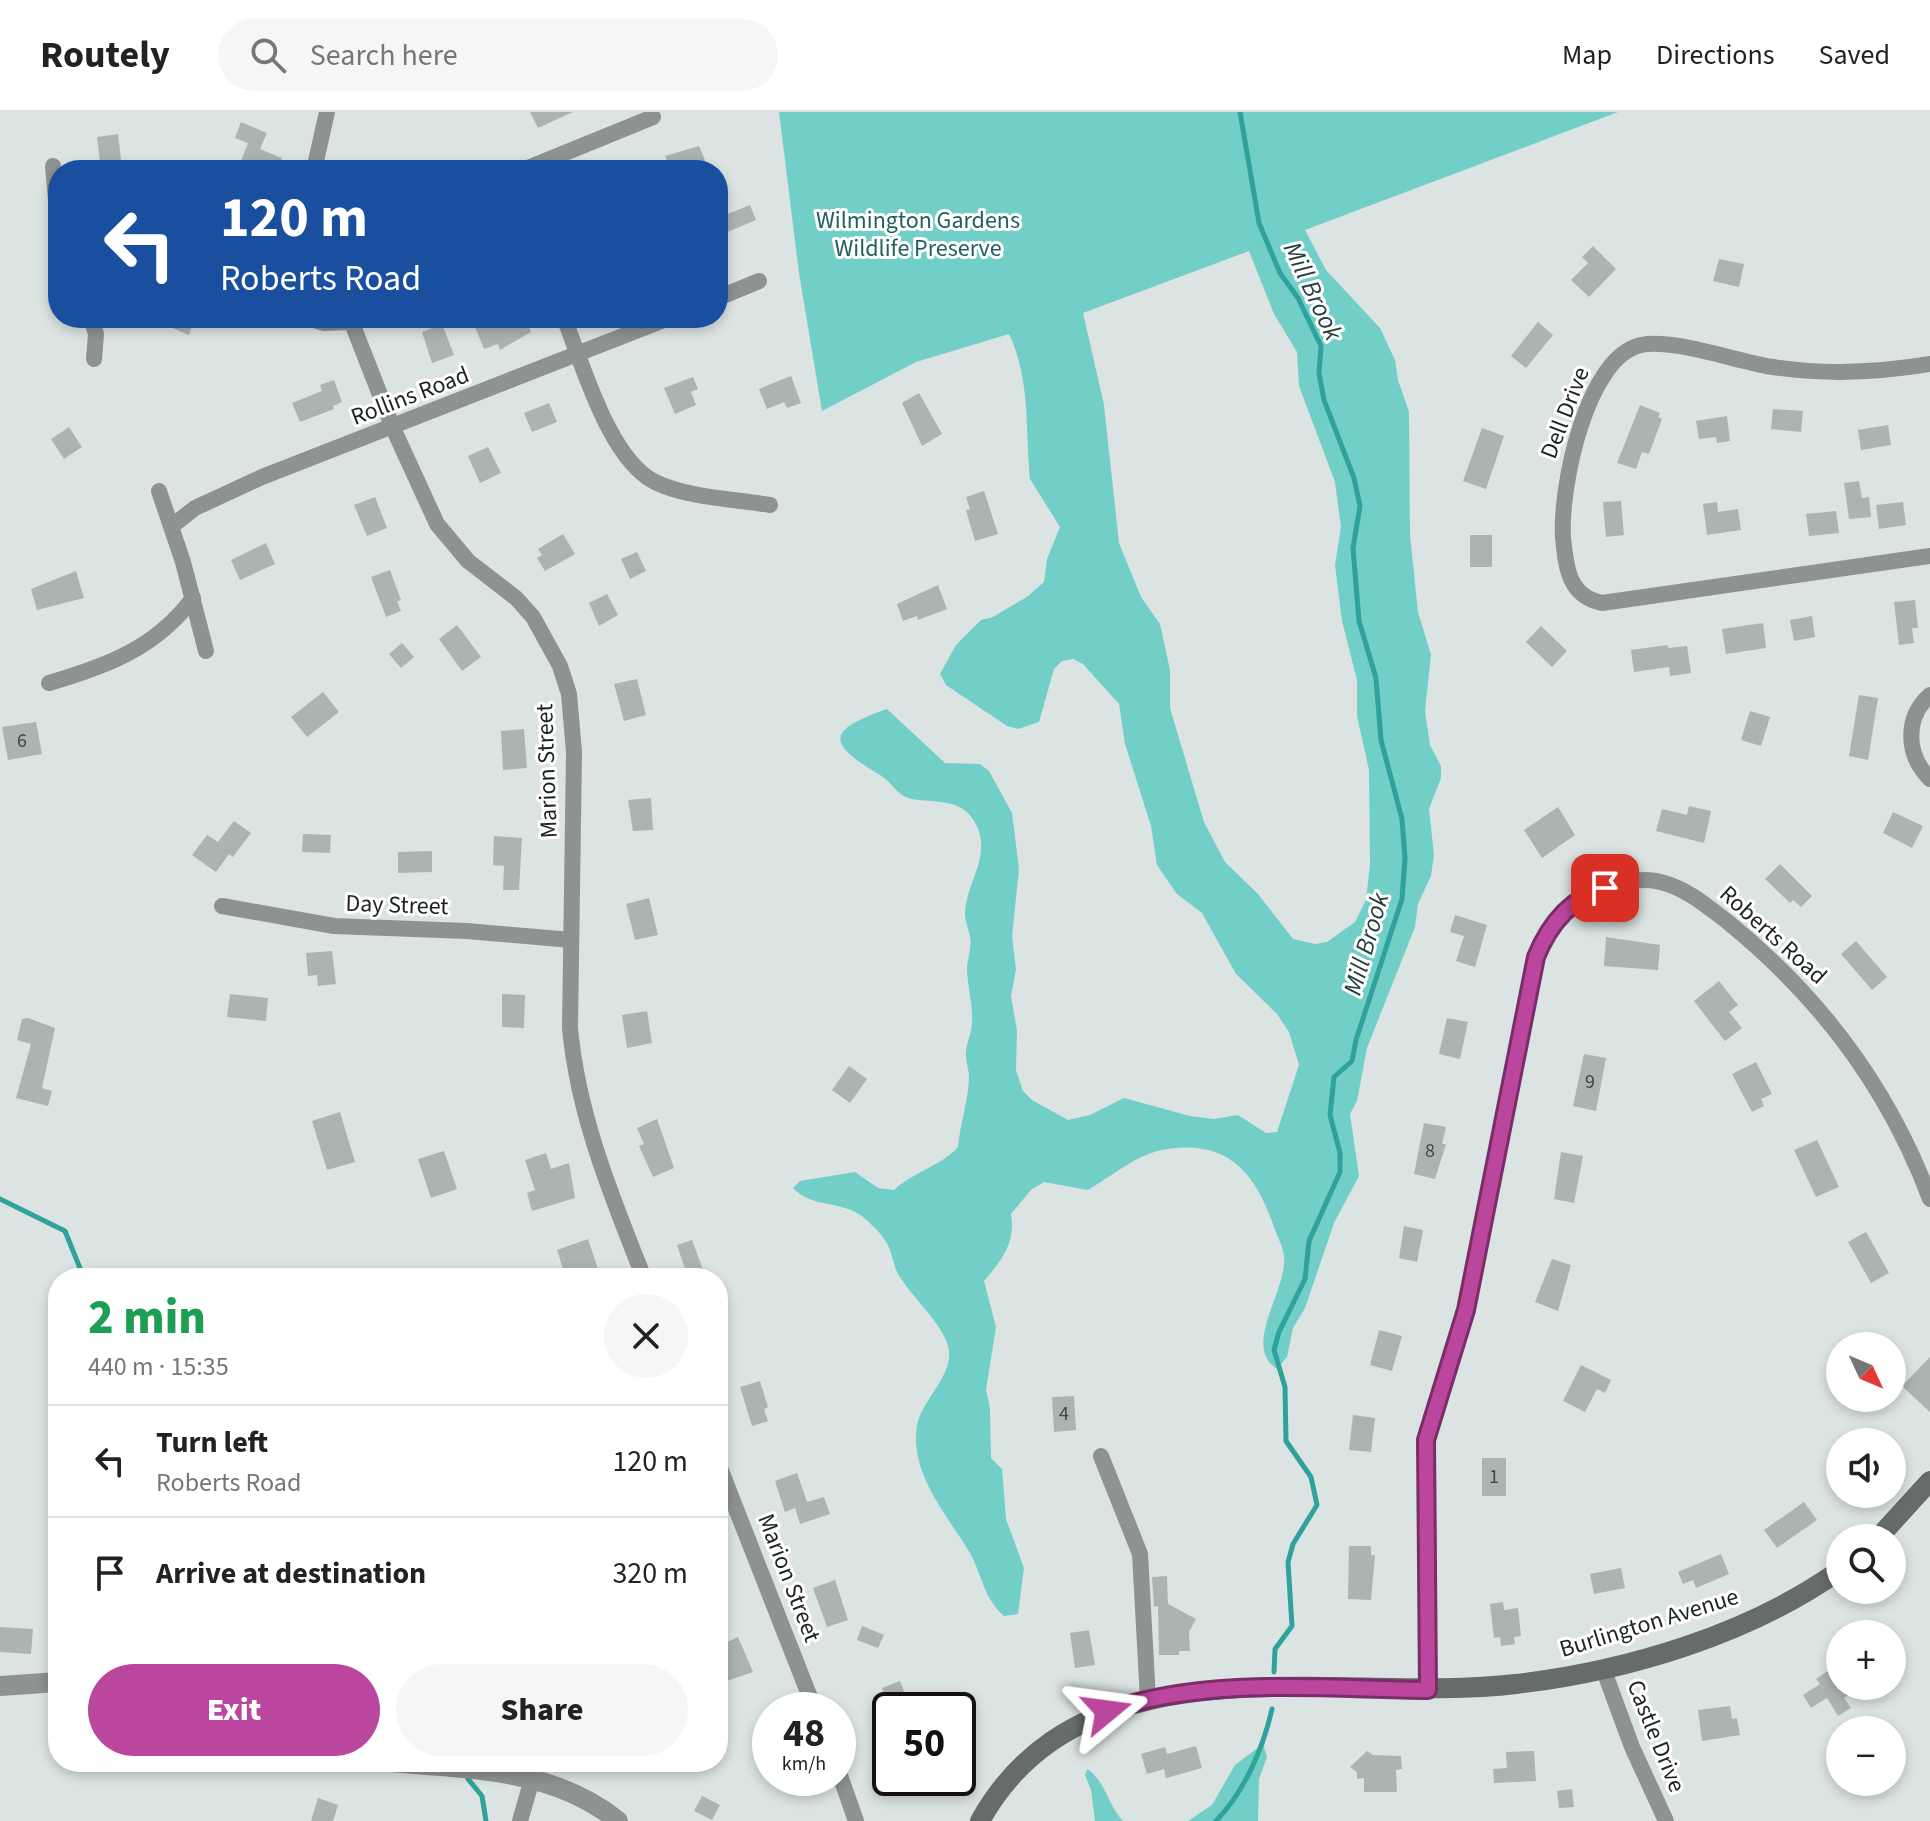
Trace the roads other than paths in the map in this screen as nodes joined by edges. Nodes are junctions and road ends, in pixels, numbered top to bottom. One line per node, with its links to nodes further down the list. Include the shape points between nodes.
1 (327, 112): 3 (street)
2 (653, 117): 4 (street)
3 (316, 160)
4 (548, 160)
5 (759, 281): 6 (street)
6 (728, 294)
7 (94, 328): 12 (street)
8 (354, 328): 14 (street, Marion Street)
9 (568, 328): 11 (street)
10 (645, 328): 11 (street, Rollins Road)
11 (579, 356): 14 (street, Rollins Road); 16 (street, via 620,449 638,470 672,488)
12 (94, 359)
13 (1930, 364): 18 (street, Dell Drive, via 1865,373 1817,372 1660,344 1633,347 1615,358 1603,375 1570,462 1563,507 1568,576 1582,594 1602,603)
14 (393, 428): 17 (street, Rollins Road, via 262,477 195,508); 25 (street, Marion Street, via 437,524 533,617 560,666 569,694 574,752)
15 (159, 491): 17 (street)
16 (770, 505)
17 (172, 526): 19 (street)
18 (1930, 556)
19 (193, 598): 20 (street); 21 (street, via 172,625 135,652)
20 (206, 651)
21 (49, 683)
22 (1930, 695): 23 (street, via 1914,719 1911,741 1916,761)
23 (1930, 779)
24 (222, 906): 25 (street, Day Street, via 334,926)
25 (571, 940): 27 (street, Marion Street, via 572,1042 589,1130)
26 (1930, 1199): 36 (street, Roberts Road, via 1888,1109 1844,1039 1790,980 1714,912 1678,889 1649,881 1595,891 1567,909 1546,934 1534,965 1466,1310 1426,1440)
27 (640, 1268)
28 (1101, 1456): 38 (street, via 1140,1554)
29 (1930, 1483): 31 (main road)
30 (728, 1488): 37 (street, Marion Street)
31 (1891, 1524)
32 (1826, 1578): 33 (main road, Burlington Avenue, via 1753,1619)
33 (1603, 1668): 36 (main road, Burlington Avenue, via 1516,1684); 46 (street, Castle Drive)
34 (48, 1683): 35 (street)
35 (0, 1686)
36 (1428, 1690): 38 (main road, Burlington Avenue, via 1248,1689)
37 (808, 1692)
38 (1148, 1699): 45 (main road, Burlington Avenue, via 1085,1720 1049,1743 1007,1782)
39 (498, 1772): 40 (street)
40 (532, 1779): 42 (street); 43 (street, via 585,1800)
41 (847, 1796): 44 (street)
42 (520, 1821)
43 (618, 1821)
44 (856, 1821)
45 (980, 1821)
46 (1666, 1821)

